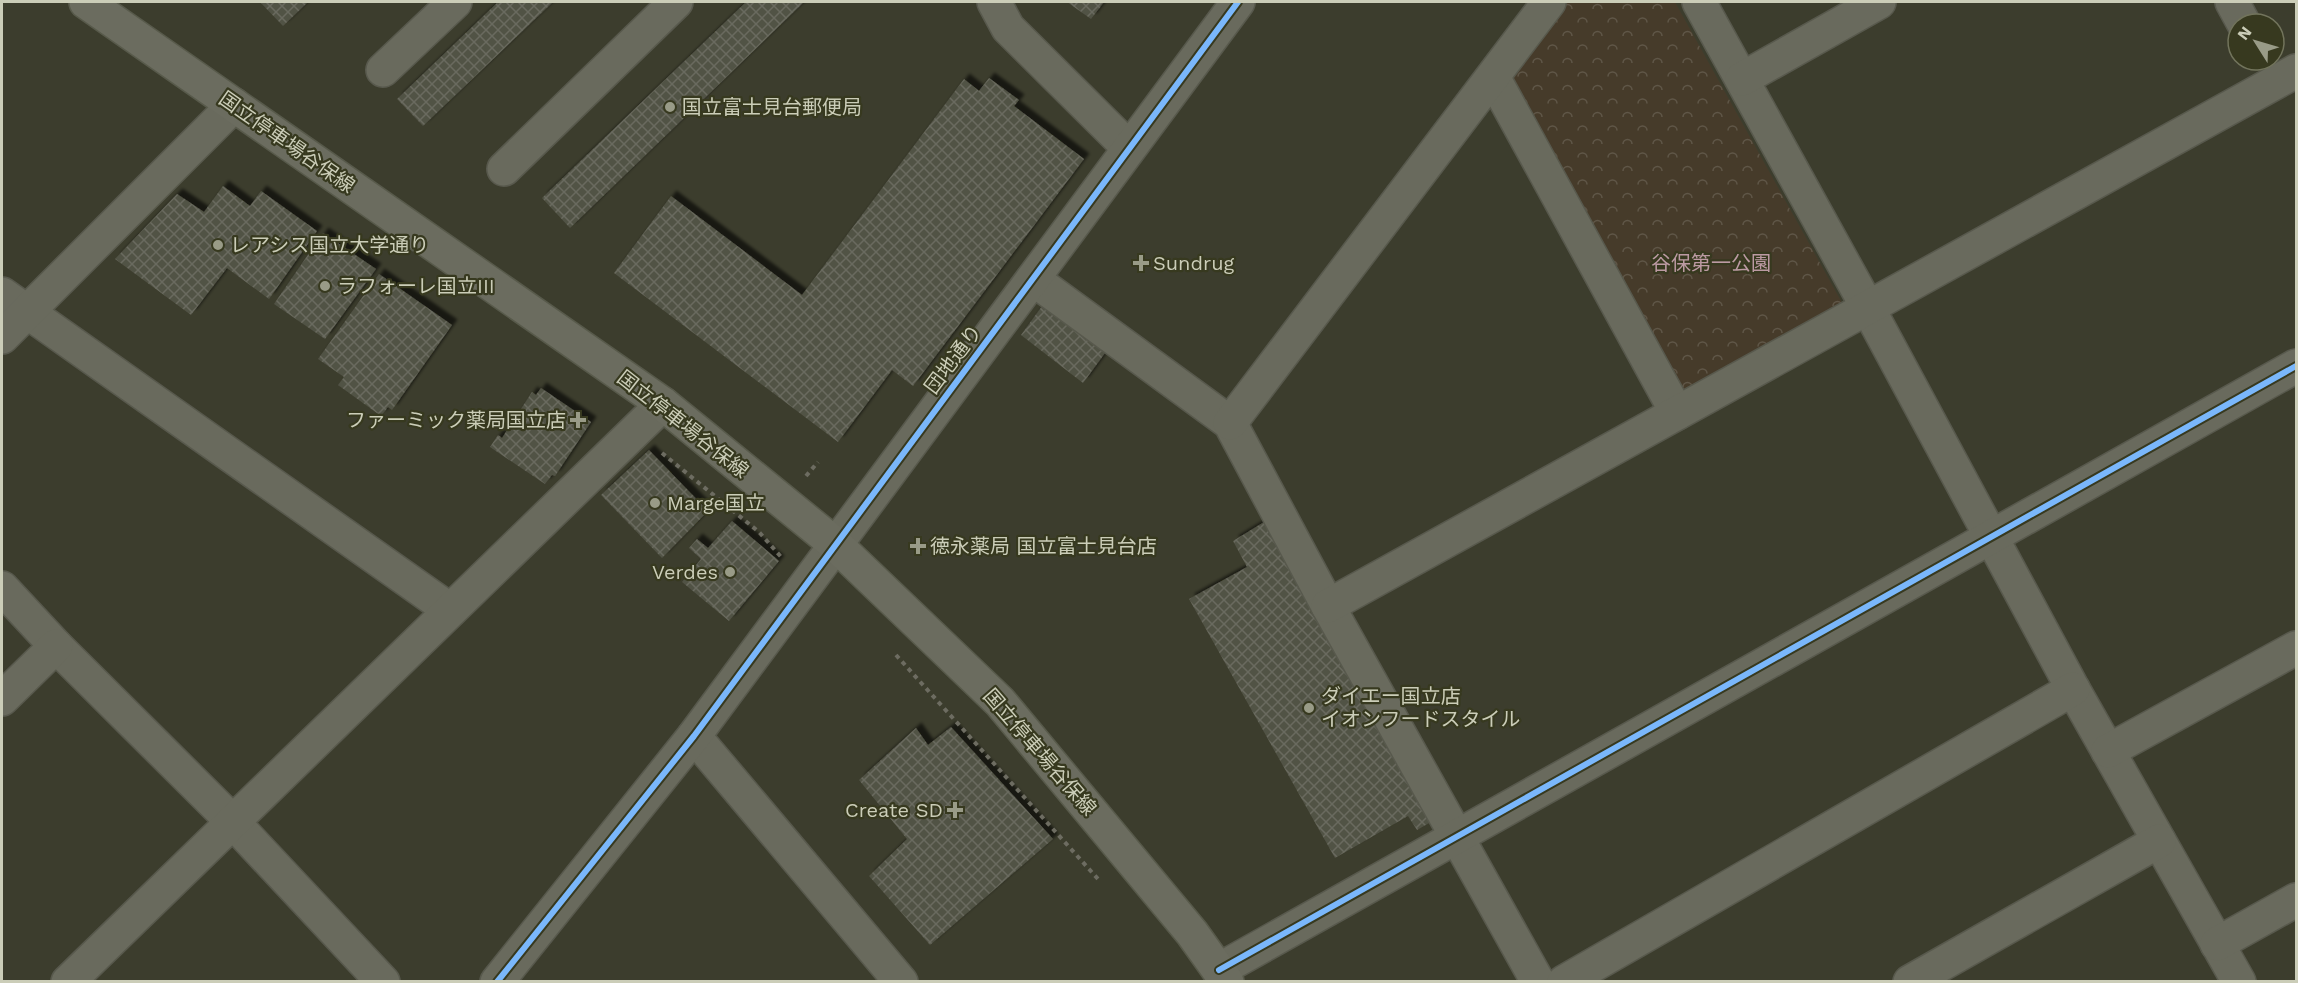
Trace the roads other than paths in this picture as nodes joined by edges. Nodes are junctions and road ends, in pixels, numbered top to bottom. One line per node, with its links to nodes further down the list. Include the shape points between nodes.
1 (86, 2): 13 (main road, 国立停車場谷保線)
2 (455, 2): 9 (street)
3 (676, 2): 15 (street)
4 (994, 2): 14 (street, via 1008,28)
5 (1238, 2): 14 (street, 団地通り)
6 (1549, 2): 11 (street)
7 (1699, 2): 12 (street)
8 (1879, 2): 12 (street)
9 (383, 70)
10 (2278, 72): 18 (street)
11 (1493, 77): 22 (street); 23 (street)
12 (1742, 79): 18 (street)
13 (234, 105): 17 (street); 21 (main road, 国立停車場谷保線)
14 (1129, 148): 16 (street, 団地通り)
15 (504, 170)
16 (1033, 279): 23 (street); 25 (street, 団地通り)
17 (14, 303): 19 (street); 28 (street)
18 (1868, 308): 22 (street); 24 (street)
19 (2, 337)
20 (2296, 366): 24 (street)
21 (663, 405): 25 (main road, 国立停車場谷保線); 28 (street)
22 (1677, 413): 27 (street)
23 (1230, 423): 27 (street)
24 (1992, 537): 31 (street); 36 (street)
25 (835, 544): 33 (street, 団地通り); 40 (main road, 国立停車場谷保線, via 1000,702 1192,933)
26 (2, 588): 29 (street)
27 (1328, 606): 36 (street)
28 (450, 610): 35 (street)
29 (56, 646): 32 (street); 35 (street)
30 (2296, 648): 34 (street)
31 (2073, 689): 34 (street); 47 (street)
32 (2, 699)
33 (694, 736): 44 (street, 団地通り); 45 (street)
34 (2108, 751): 37 (street)
35 (232, 821): 42 (street); 43 (street)
36 (1457, 837): 40 (street); 46 (street)
37 (2159, 841): 39 (street); 48 (street)
38 (2296, 900): 39 (street)
39 (2217, 944): 41 (street)
40 (1217, 978)
41 (2233, 980)
42 (68, 981)
43 (383, 981)
44 (497, 981)
45 (901, 981)
46 (1538, 981)
47 (1564, 981)
48 (1910, 981)

